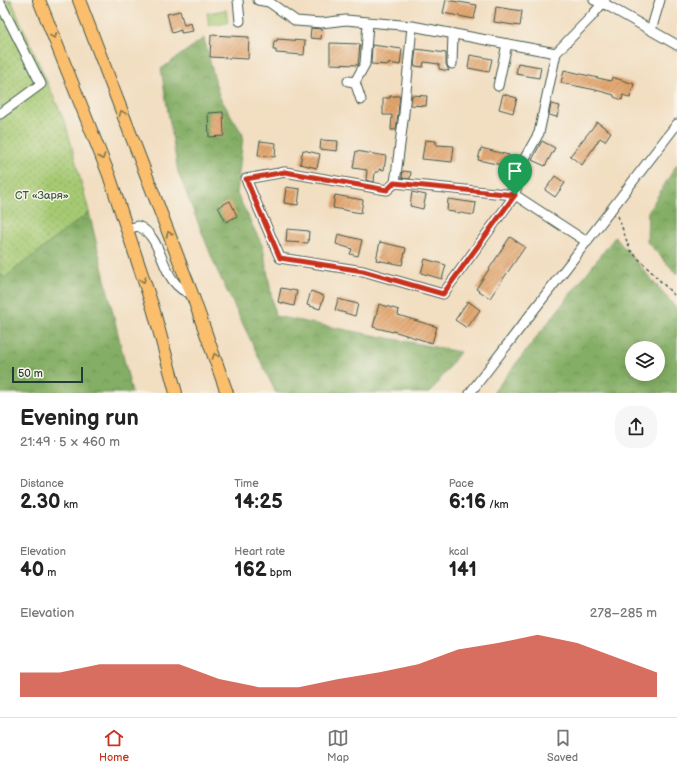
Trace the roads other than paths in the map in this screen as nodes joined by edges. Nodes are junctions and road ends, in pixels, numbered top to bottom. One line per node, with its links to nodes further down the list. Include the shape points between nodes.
1 (39, 0): 24 (main road, one-way to 24, via 88,120)
2 (79, 0): 26 (main road, one-way to 2)
3 (238, 0): 9 (street)
4 (258, 0): 10 (street, via 269,2 296,21)
5 (594, 0): 7 (street)
6 (660, 0): 12 (street)
7 (604, 2): 12 (street); 16 (street)
8 (0, 3): 20 (street, via 41,84)
9 (240, 21)
10 (368, 22): 11 (street); 19 (street, via 365,64 352,81)
11 (412, 26): 13 (street); 22 (street)
12 (651, 30): 15 (street)
13 (453, 34): 14 (street); 17 (street)
14 (507, 44): 16 (street); 18 (street)
15 (677, 45)
16 (556, 53): 23 (street, via 539,133 521,165)
17 (452, 64)
18 (498, 86)
19 (361, 100)
20 (0, 114)
21 (677, 124): 25 (street)
22 (394, 183): 23 (street); 23 (street, via 387,190 285,172 246,179 280,258 363,271 443,294)
23 (515, 195): 25 (street)
24 (127, 229): 26 (street, via 138,226 146,229 153,237 163,263 174,280 184,292); 27 (main road, one-way to 27, via 153,308)
25 (587, 242): 29 (street)
26 (192, 294): 28 (main road, one-way to 26)
27 (176, 393)
28 (227, 393)
29 (470, 393)

